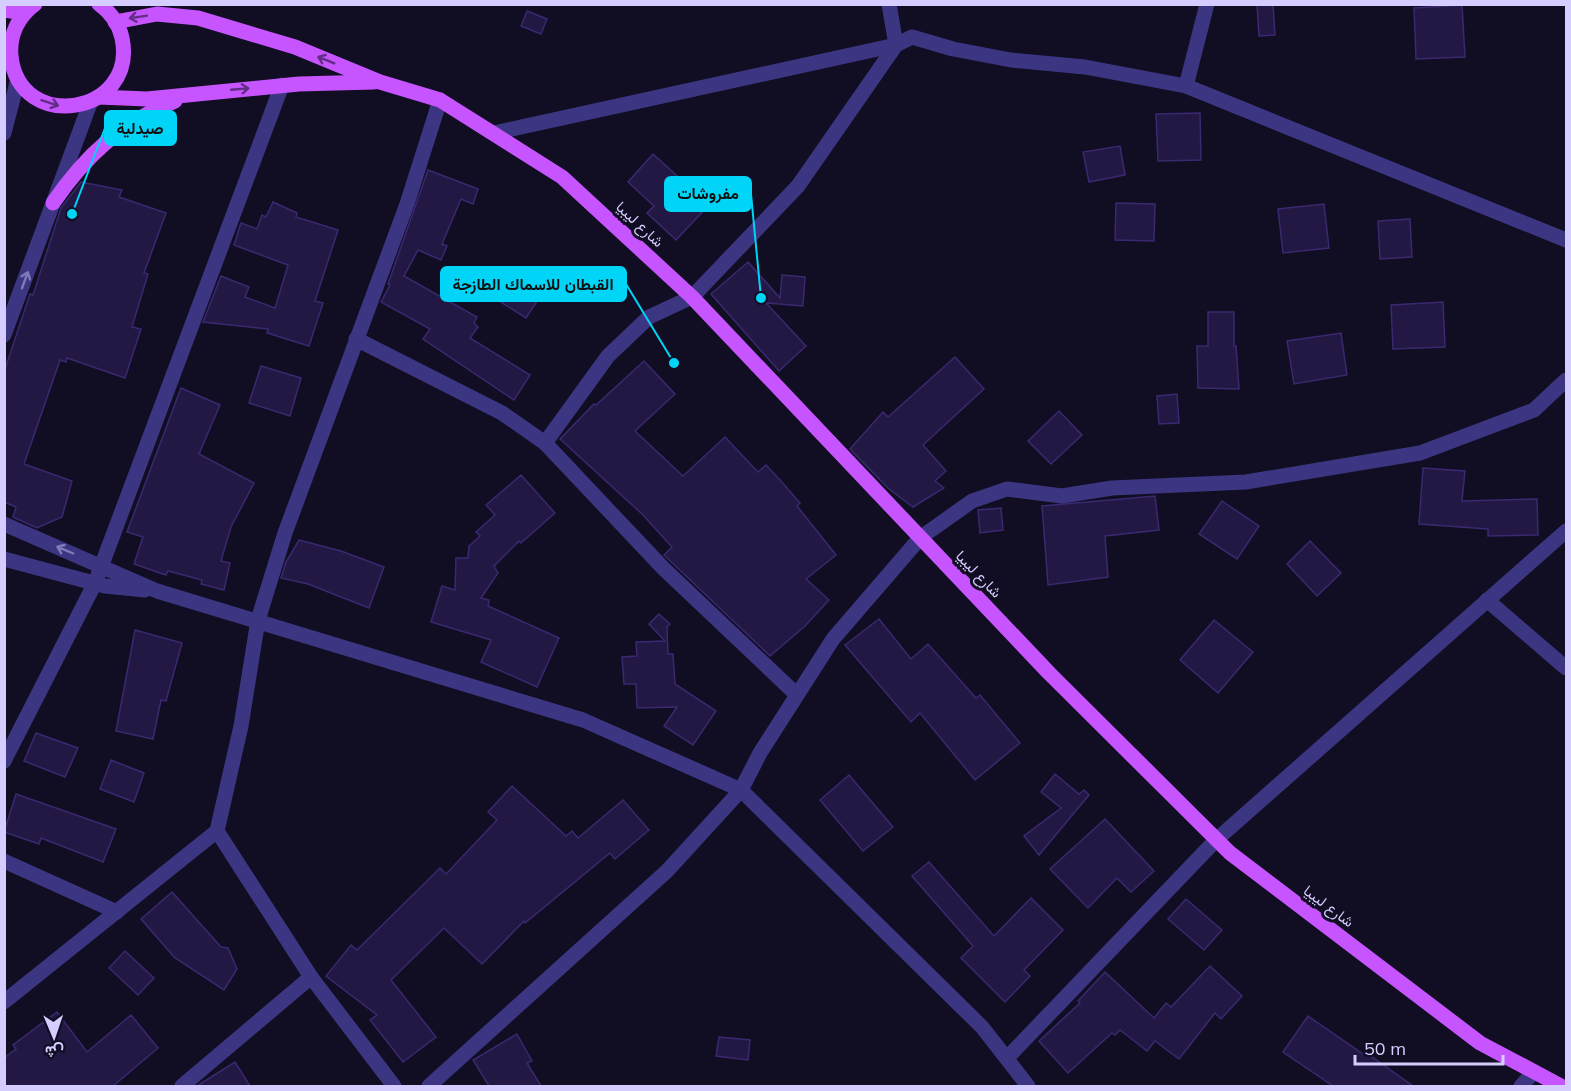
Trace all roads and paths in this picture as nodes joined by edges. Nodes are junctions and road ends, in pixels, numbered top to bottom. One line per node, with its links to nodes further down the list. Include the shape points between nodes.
1 (99, 4): 7 (main road)
2 (177, 4): 8 (main road)
3 (889, 4): 9 (street)
4 (1207, 4): 13 (street)
5 (30, 7): 6 (main road); 10 (main road, via 18,22 11,42)
6 (4, 10)
7 (113, 14): 8 (main road, one-way to 7); 15 (main road, via 123,45 120,69 115,80)
8 (198, 18): 11 (main road, one-way to 8, via 295,48)
9 (896, 45): 13 (street, via 912,37 1011,60 1085,67); 18 (street); 21 (street, via 798,186)
10 (13, 77): 15 (main road, one-way to 15, via 45,102 68,107); 17 (street)
11 (380, 82): 12 (main road); 16 (main road, شارع ليبيا)
12 (282, 85): 14 (main road, one-way to 12); 30 (street)
13 (1186, 86): 20 (street)
14 (205, 92): 15 (main road, via 147,99); 19 (main road, via 154,110 117,132 71,176)
15 (95, 99): 19 (street)
16 (440, 100): 18 (main road, شارع ليبيا); 23 (street, via 407,204)
17 (4, 133)
18 (494, 133): 21 (main road, شارع ليبيا, via 562,177)
19 (53, 203): 22 (street, one-way to 19)
20 (1566, 240)
21 (692, 297): 25 (street, via 649,317 608,356); 28 (main road, شارع ليبيا)
22 (4, 335)
23 (356, 339): 25 (street, via 502,413); 34 (street, via 285,533)
24 (1566, 380): 28 (street, via 1534,410 1420,453 1246,482 1112,488 1062,496 1007,489 972,501)
25 (545, 442): 36 (street, via 663,568)
26 (4, 524): 30 (street, one-way to 26)
27 (1566, 531): 33 (street)
28 (920, 538): 36 (street, via 833,639); 40 (main road, شارع ليبيا)
29 (4, 559): 31 (street)
30 (102, 566): 31 (street); 32 (street)
31 (95, 583): 32 (street); 37 (street)
32 (157, 591): 34 (street)
33 (1487, 600): 35 (street); 40 (street)
34 (258, 620): 38 (street, via 583,720); 39 (street, via 241,726)
35 (1566, 668)
36 (797, 695): 38 (street)
37 (4, 760)
38 (741, 790): 45 (street, via 982,1026); 49 (street, via 667,871)
39 (217, 831): 42 (street); 43 (street)
40 (1216, 840): 45 (street); 46 (main road, شارع ليبيا, via 1480,1043)
41 (4, 861): 42 (street)
42 (117, 912): 44 (street)
43 (311, 977): 47 (street); 48 (street)
44 (4, 1002)
45 (1006, 1058): 50 (street)
46 (1534, 1072): 51 (street); 52 (main road, شارع ليبيا)
47 (182, 1086)
48 (394, 1086)
49 (429, 1086)
50 (1028, 1086)
51 (1521, 1086)
52 (1561, 1086)

